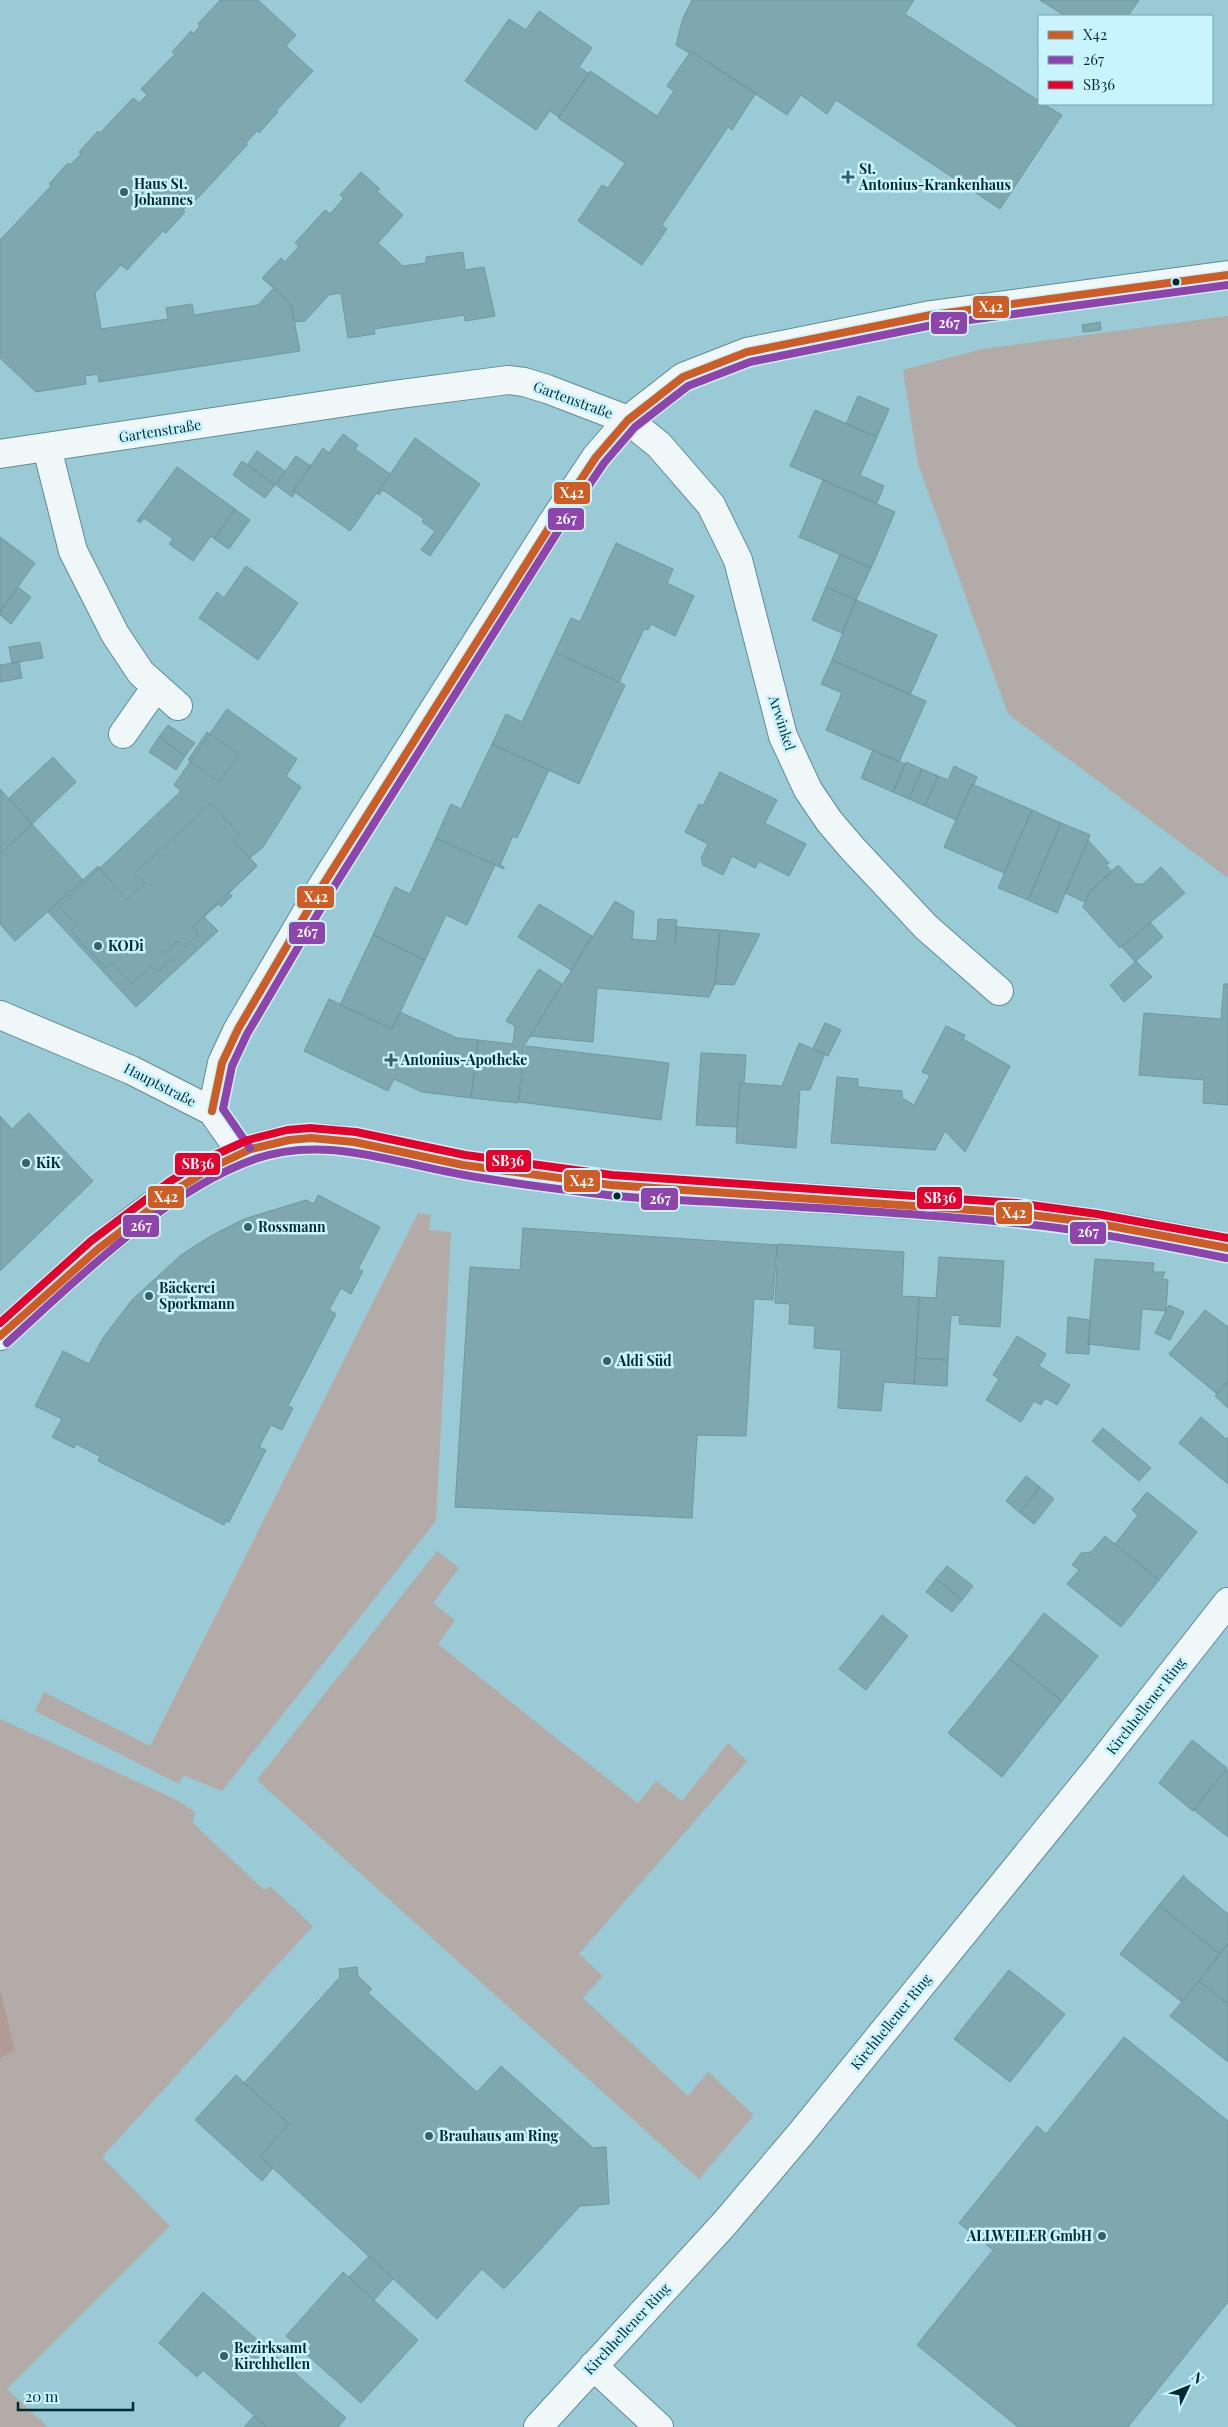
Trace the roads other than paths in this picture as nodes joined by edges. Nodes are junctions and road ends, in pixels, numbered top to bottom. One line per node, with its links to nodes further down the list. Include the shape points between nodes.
1 (1228, 275): 2 (street, Gartenstraße, via 931,315 746,352 683,377)
2 (628, 420): 3 (street, Gartenstraße, via 547,389 508,380); 8 (street, Arwinkel, via 659,445 711,505 738,560 783,736 808,790 829,821 926,927); 10 (street, via 596,457 552,523 321,888 238,1029 222,1063)
3 (47, 448): 4 (street, Gartenstraße); 5 (street, via 73,551 115,634 141,673)
4 (0, 454)
5 (156, 687): 6 (street); 7 (street)
6 (178, 706)
7 (123, 734)
8 (999, 991)
9 (0, 1015): 10 (street, Hauptstraße, via 131,1070)
10 (212, 1111): 11 (street, Hauptstraße)
11 (242, 1154): 12 (street, via 288,1140 323,1139 461,1164 614,1185 1016,1213 1109,1225); 13 (street, via 214,1166 161,1200 83,1262)
12 (1228, 1248)
13 (0, 1336)
14 (1228, 1602): 15 (street, Kirchhellener Ring, via 802,2132 725,2223)
15 (593, 2366): 16 (street, Kirchhellener Ring); 17 (street)
16 (538, 2427)
17 (659, 2427)

